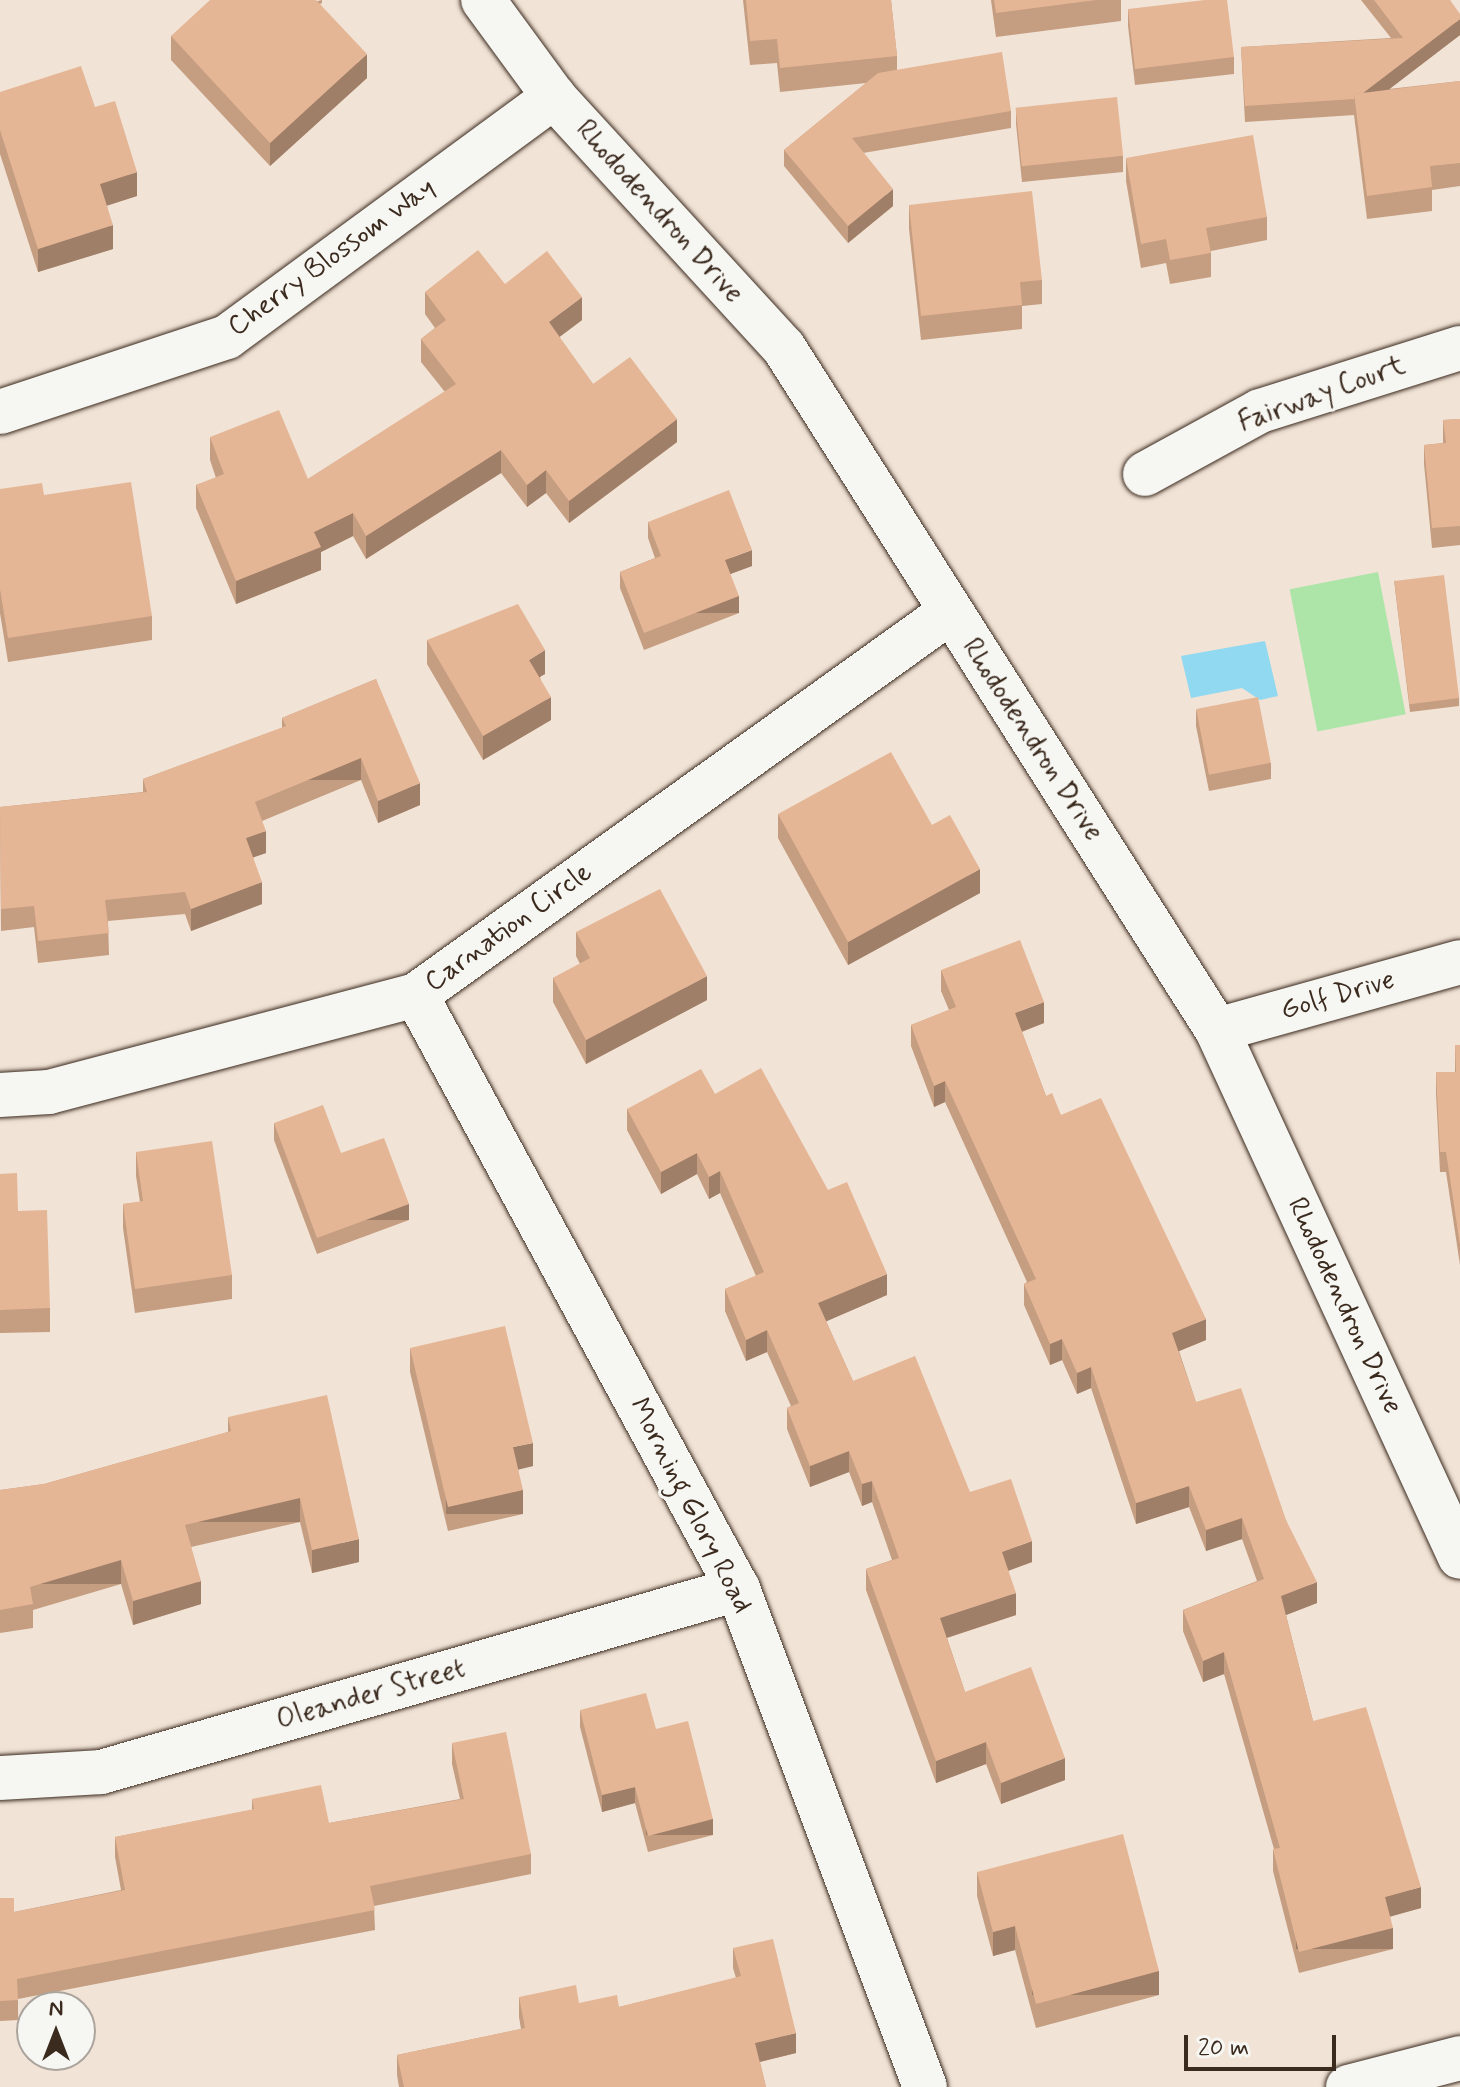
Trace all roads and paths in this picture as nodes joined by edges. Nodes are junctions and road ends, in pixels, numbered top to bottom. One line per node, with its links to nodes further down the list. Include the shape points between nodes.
1 (483, 0): 2 (street, Rhododendron Drive)
2 (554, 97): 4 (street, Cherry Blossom Way, via 227,337); 6 (street, Rhododendron Drive, via 784,348)
3 (1460, 348): 5 (street, Fairway Court, via 1260,411)
4 (0, 412)
5 (1145, 474)
6 (950, 612): 8 (street, Carnation Circle); 9 (street, Rhododendron Drive)
7 (1460, 962): 9 (street, Golf Drive)
8 (416, 995): 10 (street, Carnation Circle, via 49,1092); 12 (street, Morning Glory Road)
9 (1217, 1030): 11 (street, Rhododendron Drive)
10 (0, 1095)
11 (1460, 1557)
12 (738, 1589): 13 (street, Oleander Street, via 101,1772); 15 (street, Morning Glory Road)
13 (0, 1778)
14 (1460, 2058): 16 (street)
15 (925, 2087)
16 (1348, 2087)

